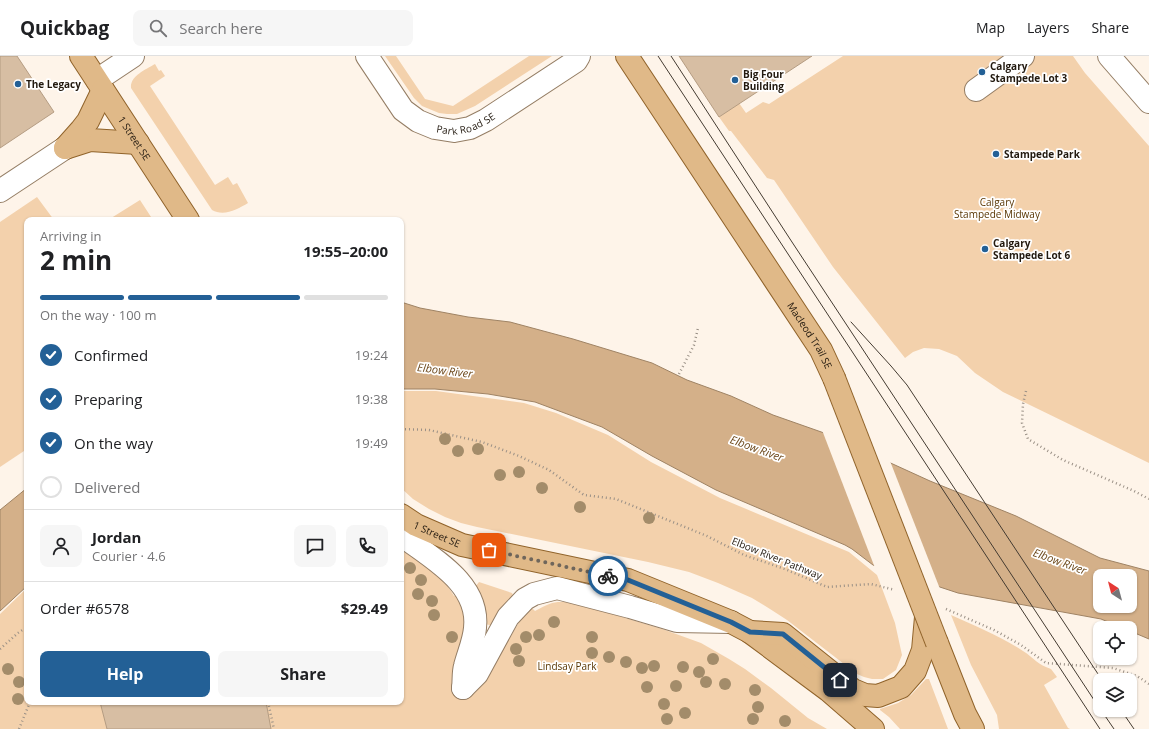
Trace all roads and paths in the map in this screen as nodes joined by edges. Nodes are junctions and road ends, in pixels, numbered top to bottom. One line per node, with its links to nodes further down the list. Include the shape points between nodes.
1 (81, 56): 8 (main road, 1 Street SE)
2 (133, 56): 8 (street)
3 (367, 56): 4 (street, Park Road SE, via 403,110 418,121 435,128 454,131 470,128 486,120)
4 (579, 56)
5 (627, 56): 24 (main road, Macleod Trail SE, bridge, via 821,350)
6 (1023, 56): 9 (street)
7 (1109, 56): 10 (street)
8 (100, 85): 11 (main road, 1 Street SE); 12 (main road, via 90,118)
9 (976, 90)
10 (1149, 102)
11 (138, 143): 12 (main road, via 90,140); 14 (main road, 1 Street SE)
12 (66, 148): 13 (street)
13 (0, 191)
14 (186, 217)
15 (698, 328): 16 (path, via 694,345)
16 (679, 374)
17 (1026, 391): 19 (path, via 1022,423 1028,439 1063,460)
18 (404, 429): 22 (path, Elbow River Pathway, via 429,430 482,442 548,470 584,496 616,499 707,536 744,555 786,569 827,587 871,584)
19 (1149, 499)
20 (404, 517): 23 (main road, 1 Street SE, via 462,545 628,580)
21 (404, 536): 23 (street, via 453,574 464,587 474,606 475,628 464,668 463,688 477,674 508,617 525,599 557,588 677,622)
22 (902, 592)
23 (731, 622): 26 (main road, 1 Street SE)
24 (933, 627): 26 (main road, via 915,671 900,687 878,696 865,695 853,690 783,634); 28 (path, via 1001,634 1046,663 1113,668 1137,676); 34 (main road, Macleod Trail SE)
25 (24, 629): 27 (path)
26 (750, 632): 33 (main road, 1 Street SE, via 828,690)
27 (0, 649)
28 (1149, 684)
29 (29, 705): 31 (path)
30 (269, 705): 32 (path)
31 (19, 729)
32 (274, 729)
33 (873, 729)
34 (973, 729)

